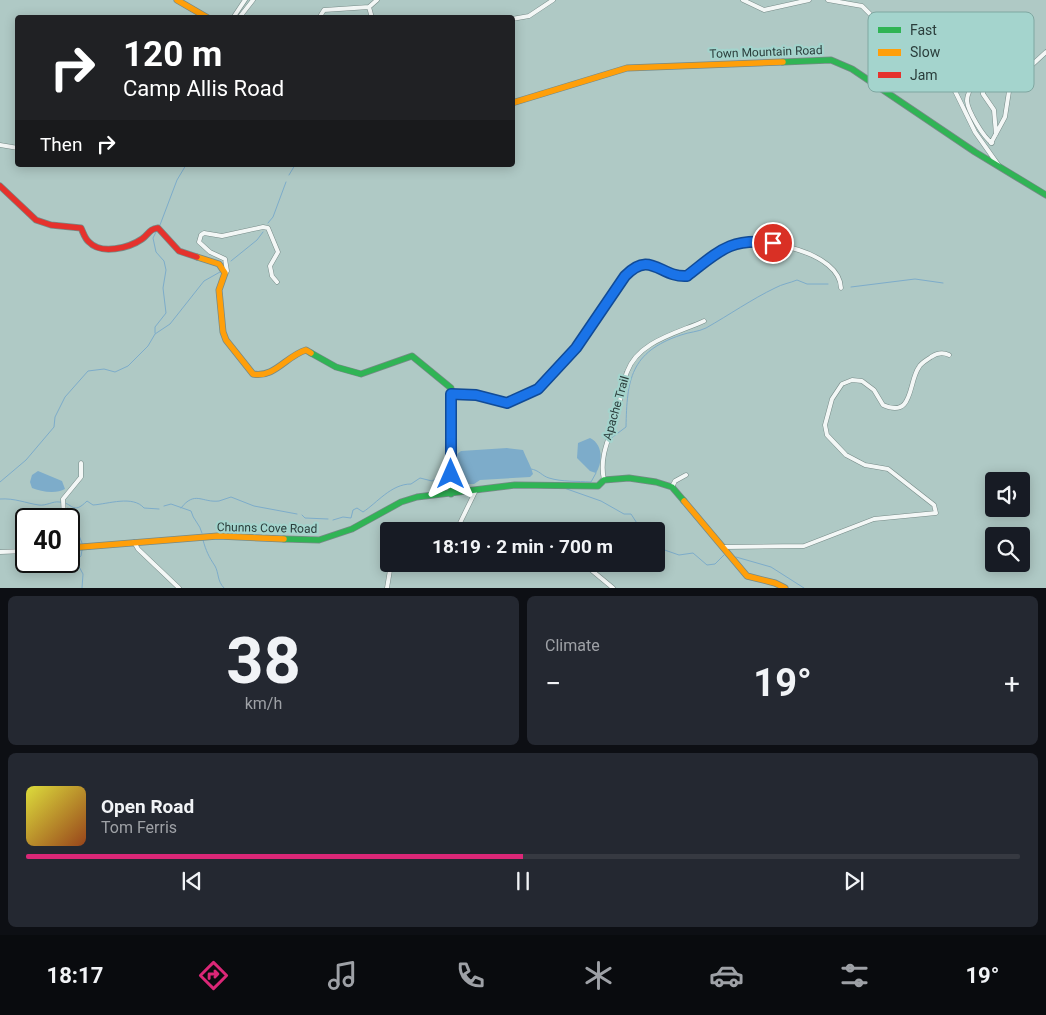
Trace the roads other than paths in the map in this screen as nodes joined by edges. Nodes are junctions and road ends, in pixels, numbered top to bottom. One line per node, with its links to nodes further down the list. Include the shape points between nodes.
1 (177, 0): 11 (street)
2 (245, 0): 12 (street)
3 (253, 0): 13 (street)
4 (377, 0): 9 (street)
5 (553, 0): 16 (street, via 529,16)
6 (743, 0): 7 (street, via 764,10)
7 (809, 0)
8 (828, 0): 10 (street, via 862,6)
9 (369, 8): 14 (street, via 324,10); 15 (street)
10 (868, 12)
11 (203, 15)
12 (235, 15)
13 (241, 15)
14 (321, 15)
15 (371, 15)
16 (515, 18)
17 (1046, 52): 18 (street)
18 (1034, 63)
19 (868, 80): 25 (street, Town Mountain Road, via 831,60 627,68)
20 (885, 92): 31 (street, Town Mountain Road)
21 (955, 92): 30 (street, via 975,132)
22 (970, 92): 27 (street, via 968,103 985,138)
23 (983, 92): 26 (street, via 994,110)
24 (1008, 92): 26 (street, via 1004,117)
25 (515, 102)
26 (996, 134): 27 (street)
27 (992, 143): 30 (street)
28 (0, 145): 29 (street)
29 (15, 148)
30 (988, 149): 31 (street)
31 (999, 166): 33 (street, Town Mountain Road)
32 (0, 186): 34 (street, via 36,220 81,228 88,242 98,248 123,247 158,228 179,251 219,264)
33 (1046, 195)
34 (225, 273): 35 (street, via 228,271 226,259 204,248 199,242 201,235 233,235 263,227 268,228 277,245 278,252 270,266); 39 (street, via 219,290 223,332 253,374 271,373 306,350 354,374 369,372 398,358 412,356 440,377 451,388)
35 (277, 282)
36 (841, 288): 39 (street, via 839,277 829,267 800,250 768,242 743,243 720,250 687,276 650,264 639,264 625,276 568,359 538,389 507,403 476,395)
37 (704, 321): 42 (street, Apache Trail, via 665,336 630,364 607,439)
38 (949, 355): 50 (street, via 937,354 920,366 902,406 883,406 874,390 862,381 842,384 832,399 825,428 829,438 846,455 865,465 888,469 934,505 936,513 874,519 804,546)
39 (451, 394): 45 (street)
40 (81, 463): 46 (street, via 81,477 63,502)
41 (686, 475): 43 (street, via 675,481)
42 (604, 480): 43 (street, Chunns Cove Road, via 657,482); 44 (street, Chunns Cove Road, via 598,486 532,484)
43 (672, 487): 50 (street)
44 (476, 490): 45 (street, Chunns Cove Road); 47 (street)
45 (451, 494): 48 (street, Chunns Cove Road, via 409,499 352,530 327,539 218,536)
46 (63, 508)
47 (460, 522)
48 (134, 542): 49 (street, Chunns Cove Road); 55 (street)
49 (80, 547)
50 (724, 547): 58 (street, via 747,576)
51 (15, 551): 52 (street)
52 (0, 552)
53 (390, 572): 56 (street)
54 (594, 572): 57 (street)
55 (179, 588)
56 (387, 588)
57 (614, 588)
58 (784, 588)

